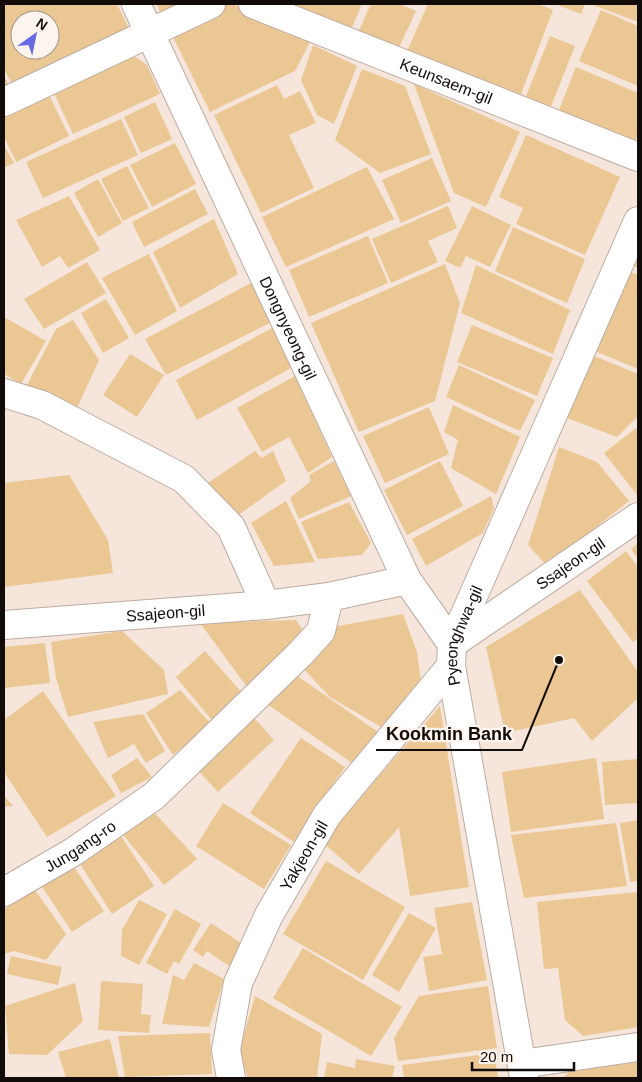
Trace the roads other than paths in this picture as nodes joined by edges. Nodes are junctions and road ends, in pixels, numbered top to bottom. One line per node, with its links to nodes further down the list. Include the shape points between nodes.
1 (136, 4): 4 (street, Dongnyeong-gil)
2 (211, 4): 4 (street)
3 (253, 4): 6 (street, Keunsaem-gil)
4 (148, 33): 5 (street); 10 (street, Dongnyeong-gil)
5 (4, 102)
6 (638, 157)
7 (638, 221): 14 (street, Pyeonghwa-gil)
8 (4, 394): 12 (street, via 42,405 184,480 231,528)
9 (638, 517): 14 (street, Ssajeon-gil)
10 (406, 580): 11 (street, Ssajeon-gil); 14 (street, Dongnyeong-gil)
11 (329, 597): 12 (street, Ssajeon-gil); 15 (street, Jungang-ro, via 320,631 301,653 154,796 73,852)
12 (266, 606): 13 (street, Ssajeon-gil)
13 (4, 625)
14 (451, 655): 17 (street, Pyeonghwa-gil); 18 (street, Yakjeon-gil, via 327,815 269,915 238,983 226,1050)
15 (4, 892)
16 (638, 1047): 17 (street)
17 (523, 1071)
18 (231, 1078)

